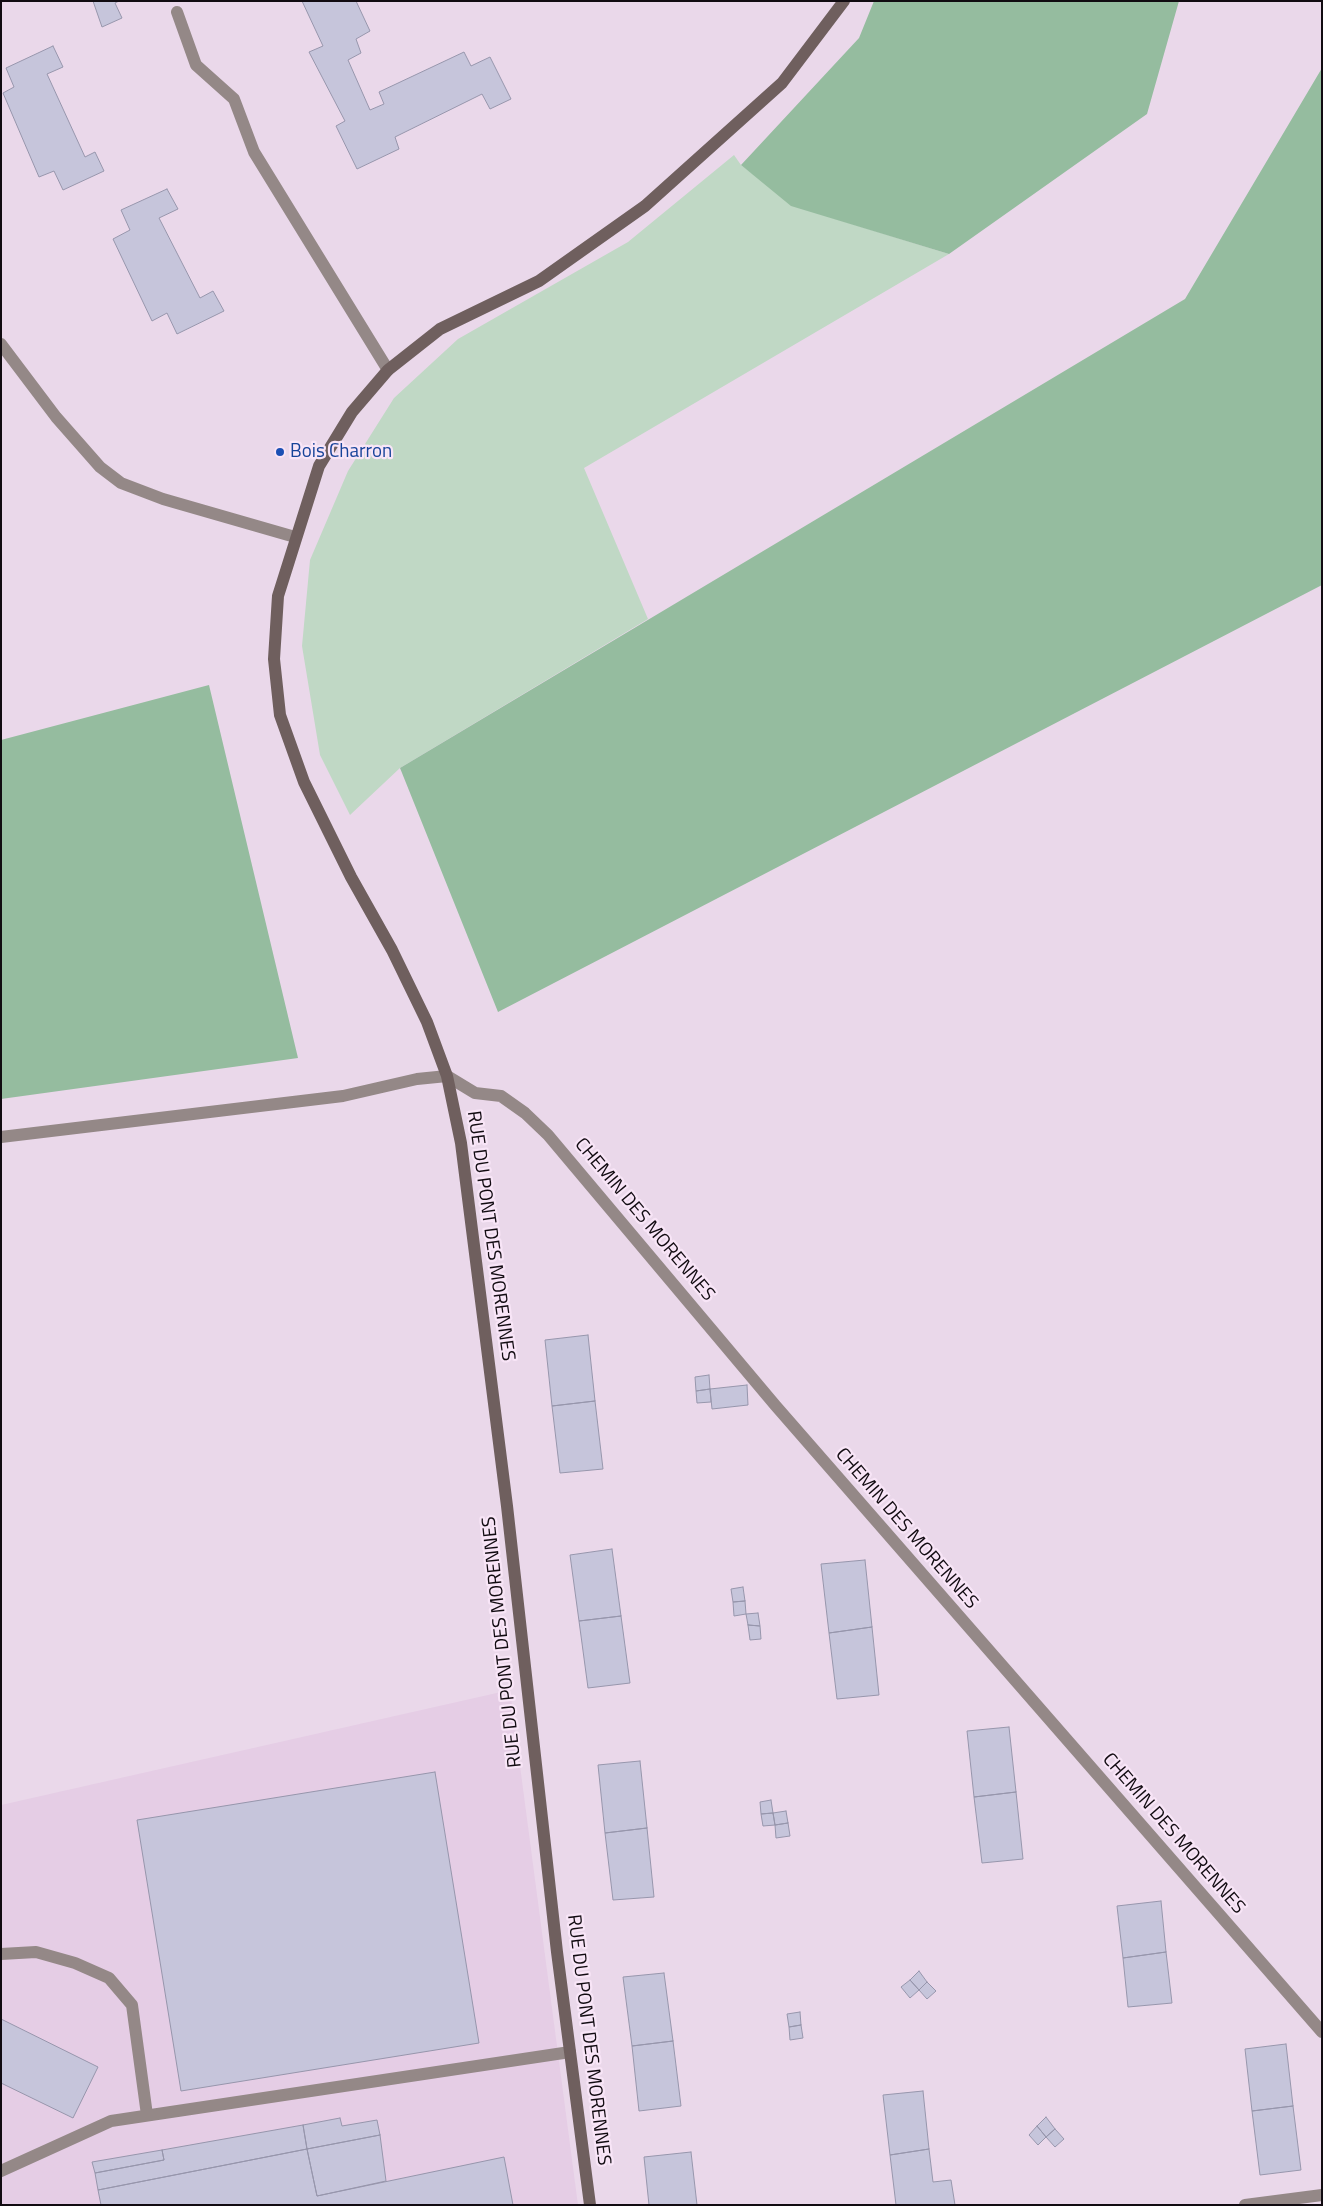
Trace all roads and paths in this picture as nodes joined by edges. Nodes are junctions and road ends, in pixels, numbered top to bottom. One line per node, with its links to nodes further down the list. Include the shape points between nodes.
1 (844, 1): 4 (street, RUE DU PONT DES MORENNES, via 782,83 645,206 539,281 440,329)
2 (177, 12): 4 (street, via 196,66 234,99 254,152)
3 (1, 344): 5 (street, via 56,418 100,467 120,483)
4 (388, 370): 5 (street, RUE DU PONT DES MORENNES, via 352,412 319,466)
5 (295, 537): 6 (street, RUE DU PONT DES MORENNES, via 278,596 274,659 280,715 304,782 392,950 427,1022)
6 (447, 1076): 7 (street, via 417,1079 343,1096); 9 (street, CHEMIN DES MORENNES, via 475,1093 501,1096 548,1135 800,1435); 10 (street, RUE DU PONT DES MORENNES, via 464,1163)
7 (1, 1138)
8 (1, 1954): 11 (street, via 36,1952 75,1963 109,1978 132,2005)
9 (1322, 2032)
10 (570, 2052): 11 (street); 14 (street, RUE DU PONT DES MORENNES)
11 (147, 2116): 12 (street, via 111,2121)
12 (1, 2171)
13 (1322, 2195): 15 (street)
14 (590, 2205)
15 (1245, 2205)

